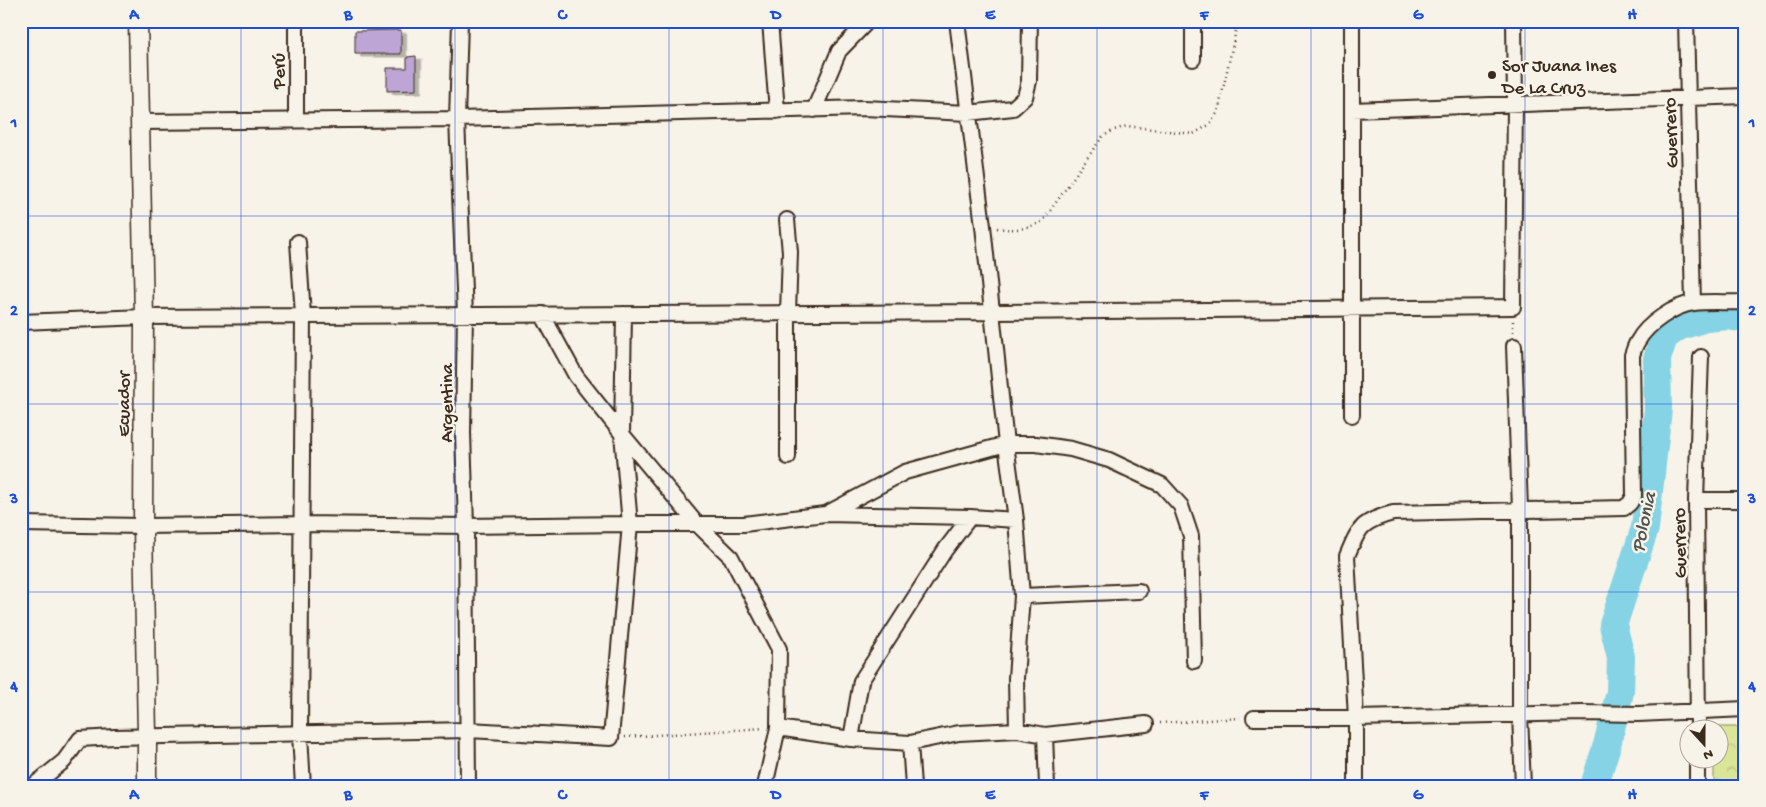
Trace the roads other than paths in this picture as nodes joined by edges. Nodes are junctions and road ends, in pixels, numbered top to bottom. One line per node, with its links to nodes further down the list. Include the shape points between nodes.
1 (138, 21): 22 (street, Ecuador)
2 (296, 21): 21 (street, Perú)
3 (460, 21): 20 (street, Argentina)
4 (770, 21): 18 (street)
5 (868, 21): 16 (street, via 840,51)
6 (956, 21): 19 (street)
7 (1030, 21): 19 (street, via 1030,81 1025,97 1012,108)
8 (1193, 21): 12 (street)
9 (1352, 21): 17 (street)
10 (1514, 21): 15 (street)
11 (1686, 21): 14 (street, Guerrero)
12 (1193, 59)
13 (1745, 96): 14 (street)
14 (1687, 98): 15 (street); 26 (street, Guerrero)
15 (1515, 104): 17 (street); 27 (street, via 1513,307)
16 (814, 110): 18 (street); 19 (street, via 864,108)
17 (1352, 110): 27 (street)
18 (777, 111): 20 (street)
19 (968, 113): 28 (street)
20 (457, 119): 21 (street); 32 (street, Argentina)
21 (296, 120): 22 (street)
22 (140, 122): 34 (street, Ecuador)
23 (787, 220): 29 (street, via 790,252)
24 (298, 242): 33 (street)
25 (1745, 302): 26 (street)
26 (1693, 303): 44 (street, via 1670,312 1648,328 1632,355 1634,496 1630,503 1624,508)
27 (1352, 310): 28 (street); 38 (street)
28 (992, 312): 29 (street); 40 (street)
29 (788, 313): 31 (street); 41 (street)
30 (542, 314): 31 (street); 32 (street); 39 (street, via 576,376)
31 (624, 314): 39 (street)
32 (465, 315): 33 (street); 53 (street, Argentina, via 463,433)
33 (303, 316): 34 (street); 50 (street)
34 (144, 317): 35 (street); 52 (street, Ecuador)
35 (21, 322)
36 (1514, 346): 44 (street)
37 (1701, 357): 42 (street, Guerrero)
38 (1352, 415)
39 (622, 434): 48 (street); 51 (street)
40 (1006, 444): 45 (street, via 905,472); 47 (street); 56 (street, via 1071,448 1109,460 1162,485 1181,506 1191,536)
41 (788, 457)
42 (1696, 500): 43 (street); 58 (street, Guerrero)
43 (1745, 500)
44 (1520, 509): 59 (street); 61 (street, via 1393,513 1372,518 1357,532 1347,556)
45 (825, 514): 46 (street); 48 (street, via 744,524)
46 (970, 517): 47 (street); 70 (street, via 861,681)
47 (1016, 520): 55 (street)
48 (696, 523): 51 (street); 64 (street, via 731,557 778,649)
49 (21, 524): 52 (street)
50 (302, 524): 52 (street); 53 (street); 67 (street)
51 (630, 524): 53 (street); 65 (street, via 611,738)
52 (144, 526): 68 (street, Ecuador)
53 (466, 526): 65 (street, Argentina)
54 (1139, 592): 55 (street)
55 (1022, 596): 66 (street)
56 (1194, 661)
57 (1745, 709): 58 (street)
58 (1698, 711): 59 (street); 62 (street, Guerrero)
59 (1520, 715): 61 (street); 81 (street)
60 (1254, 718): 61 (street)
61 (1356, 718): 80 (street)
62 (1698, 720)
63 (1146, 724): 69 (street)
64 (778, 728): 70 (street); 77 (street)
65 (469, 730): 67 (street); 76 (street, Argentina)
66 (1016, 730): 69 (street); 71 (street, via 960,733)
67 (300, 734): 68 (street); 75 (street)
68 (148, 735): 73 (street, via 80,740 64,761); 74 (street, Ecuador)
69 (1045, 735): 79 (street)
70 (851, 739): 71 (street)
71 (910, 743): 78 (street)
72 (1697, 770): 82 (street)
73 (33, 786)
74 (147, 786)
75 (303, 786)
76 (468, 786)
77 (765, 786)
78 (913, 786)
79 (1047, 786)
80 (1356, 786)
81 (1522, 786)
82 (1697, 786)

